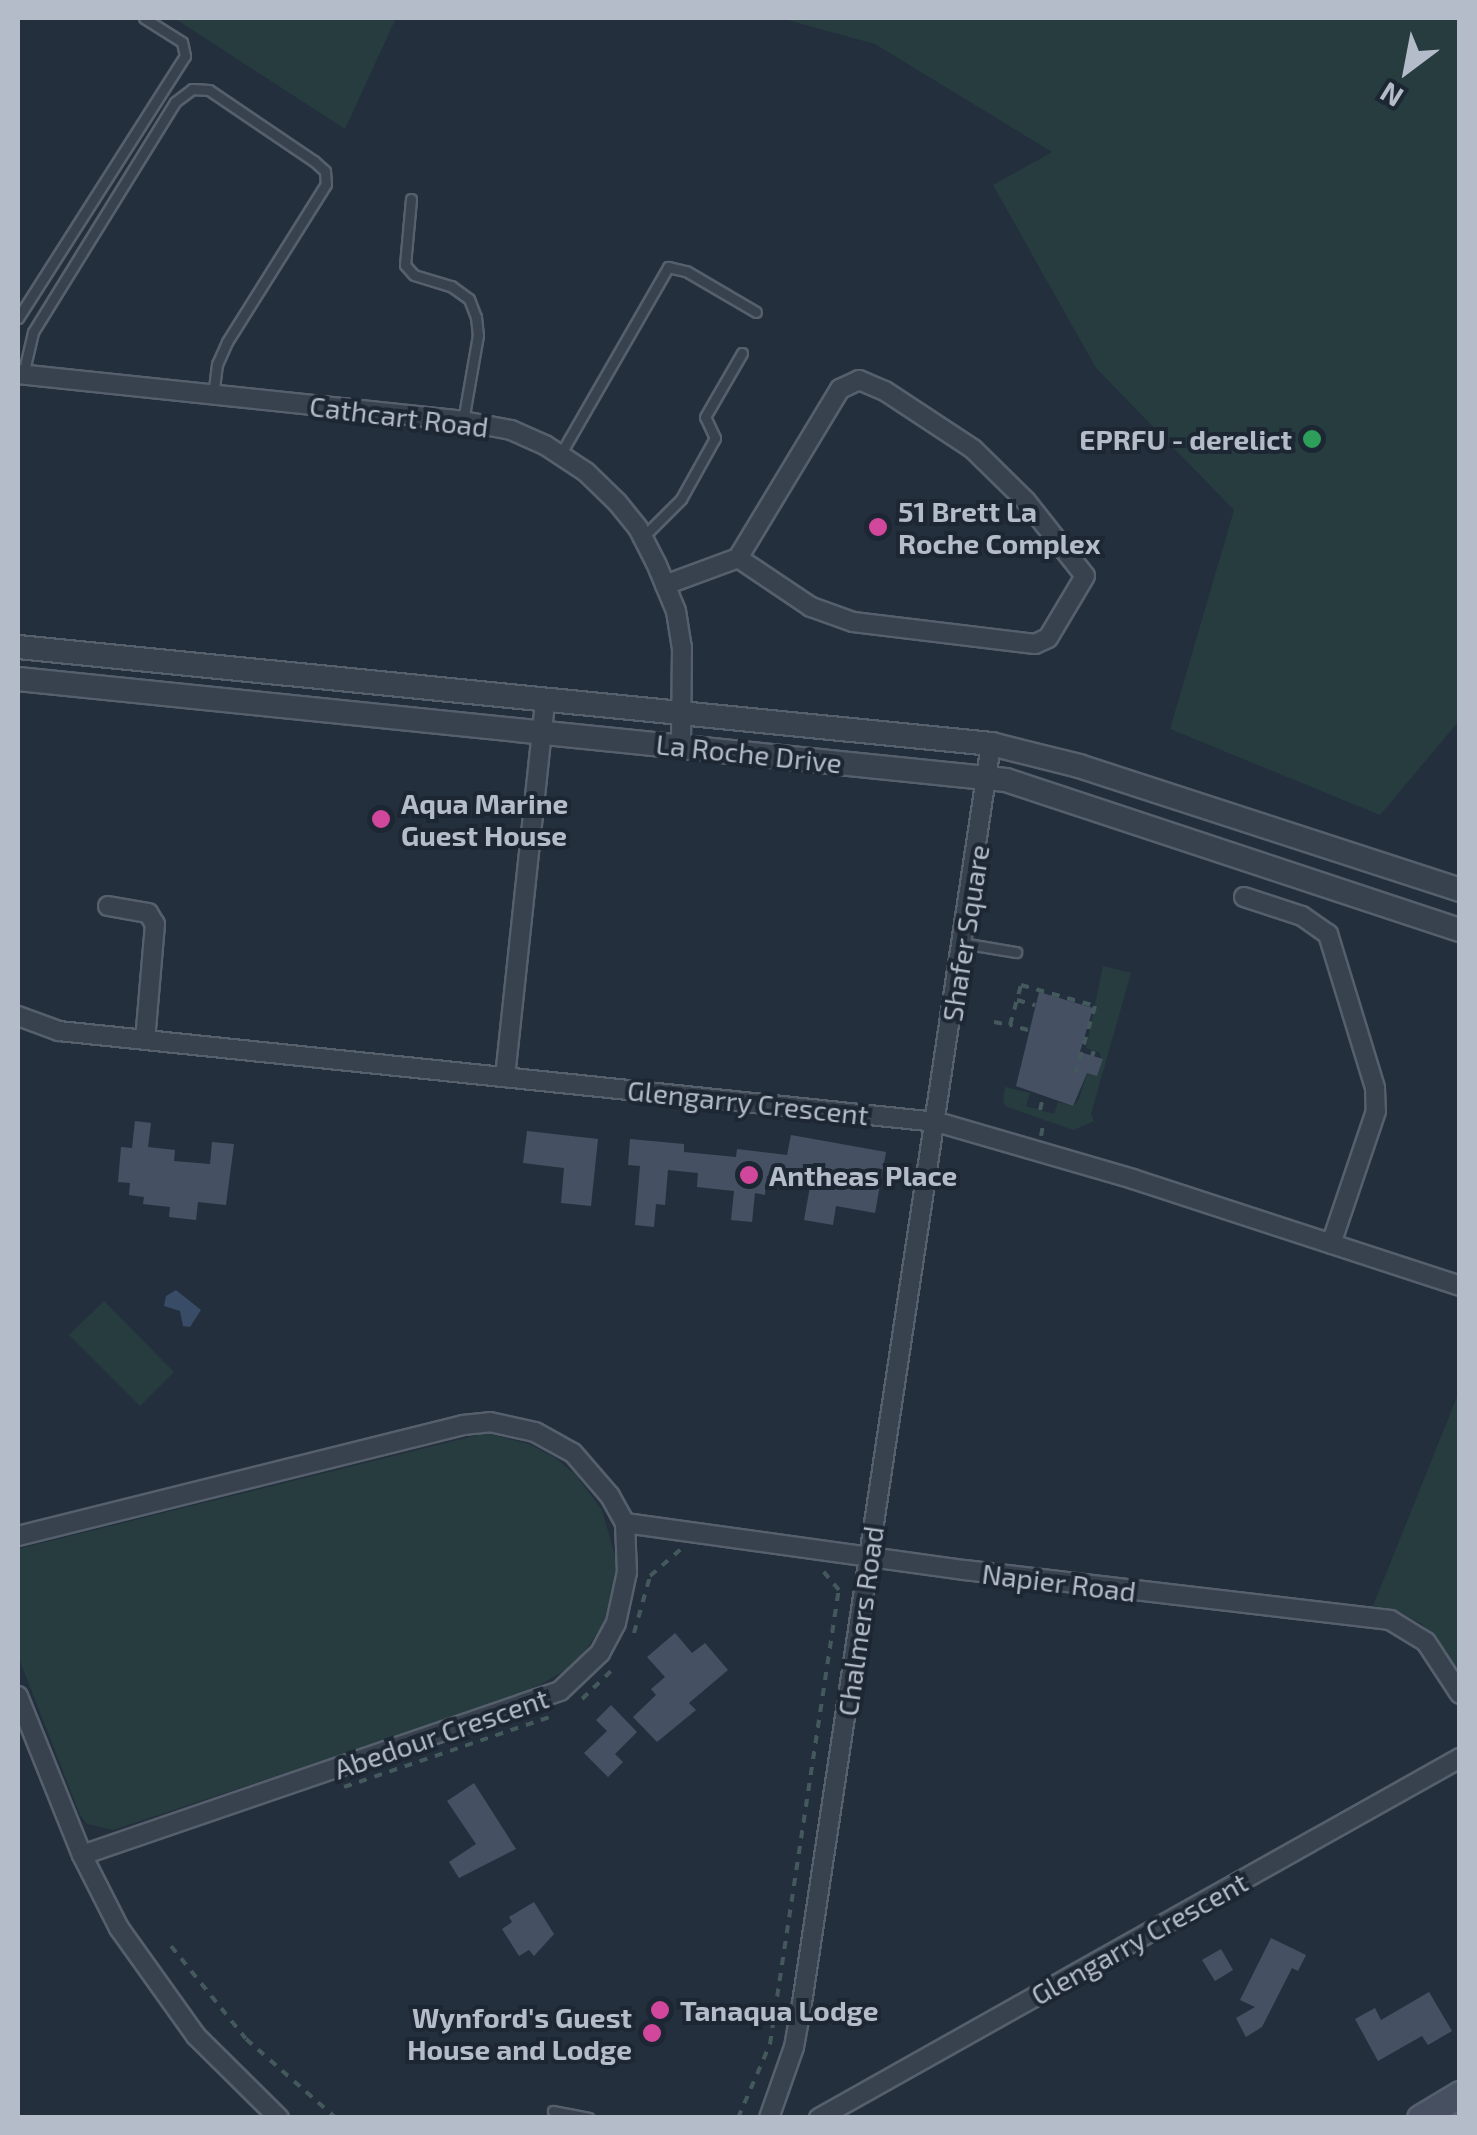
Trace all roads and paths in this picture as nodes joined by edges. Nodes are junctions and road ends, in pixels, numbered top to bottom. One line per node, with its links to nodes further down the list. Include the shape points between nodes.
1 (144, 18): 4 (lane, via 182,42 185,56)
2 (412, 199): 8 (lane, via 405,265 470,299 476,317)
3 (756, 312): 9 (lane, via 686,271 668,268)
4 (18, 318)
5 (742, 353): 10 (lane, via 705,417 715,438 681,498)
6 (20, 374): 7 (street, Cathcart Road); 7 (lane, via 33,332 175,102 192,89 209,90 314,161 325,171 326,184 227,342)
7 (214, 395): 8 (street, Cathcart Road)
8 (462, 421): 9 (street, Cathcart Road, via 511,430)
9 (560, 455): 10 (street, Cathcart Road, via 617,502)
10 (643, 537): 12 (street, Cathcart Road)
11 (738, 558): 11 (street, via 840,389 858,380 885,390 973,449 1026,501 1085,576 1048,638 1035,644 853,622 811,607); 12 (street)
12 (666, 585): 16 (street, Cathcart Road, via 682,647)
13 (18, 647): 15 (street, La Roche Drive)
14 (18, 680): 17 (street, La Roche Drive)
15 (545, 702): 16 (street, La Roche Drive); 17 (street)
16 (683, 714): 18 (street, La Roche Drive); 19 (street, Cathcart Road)
17 (542, 732): 19 (street, La Roche Drive); 37 (street)
18 (991, 744): 20 (street, Shafer Square); 21 (street, La Roche Drive)
19 (681, 746): 20 (street, La Roche Drive)
20 (989, 778): 24 (street, La Roche Drive, via 1082,802); 27 (street, Shafer Square)
21 (1376, 863): 22 (street, La Roche Drive); 24 (street)
22 (1460, 890)
23 (1244, 897): 41 (street, via 1302,916 1328,934 1375,1088 1376,1111)
24 (1365, 898): 26 (street, La Roche Drive)
25 (108, 906): 35 (street, via 148,913 155,924)
26 (1460, 930)
27 (962, 944): 28 (lane); 40 (street, Shafer Square)
28 (1016, 952)
29 (1017, 1000): 30 (path); 33 (path); 36 (path, via 1022,985 1095,1006)
30 (1035, 1005)
31 (18, 1016): 35 (street, Glengarry Crescent, via 59,1032)
32 (994, 1022): 33 (path)
33 (1010, 1024): 34 (path)
34 (1028, 1030)
35 (145, 1040): 37 (street, Glengarry Crescent)
36 (1076, 1072)
37 (505, 1077): 40 (street, Glengarry Crescent)
38 (1043, 1097): 39 (path)
39 (1040, 1110)
40 (937, 1122): 41 (street, Glengarry Crescent); 46 (street, Chalmers Road)
41 (1331, 1244): 42 (street, Glengarry Crescent)
42 (1460, 1286)
43 (625, 1523): 44 (street, via 573,1454 535,1432 490,1422); 46 (street, Napier Road); 56 (street, Abedour Crescent, via 627,1572 616,1623 600,1653 560,1691)
44 (18, 1536)
45 (696, 1552): 48 (path, via 678,1549 650,1576)
46 (872, 1556): 50 (street, Napier Road, via 1390,1620 1426,1642); 63 (street, Chalmers Road, via 797,2032)
47 (808, 1568): 62 (path, via 827,1571 838,1590 770,2044)
48 (631, 1638)
49 (619, 1659): 52 (path)
50 (1460, 1694)
51 (18, 1696): 56 (street)
52 (580, 1700)
53 (567, 1708): 55 (path)
54 (1460, 1758): 64 (street, Glengarry Crescent)
55 (336, 1790)
56 (82, 1855): 59 (street, via 118,1928 168,2002)
57 (170, 1946): 60 (path, via 246,2040)
58 (554, 2111): 61 (lane)
59 (279, 2118)
60 (336, 2118)
61 (588, 2118)
62 (738, 2118)
63 (769, 2118)
64 (818, 2118)

